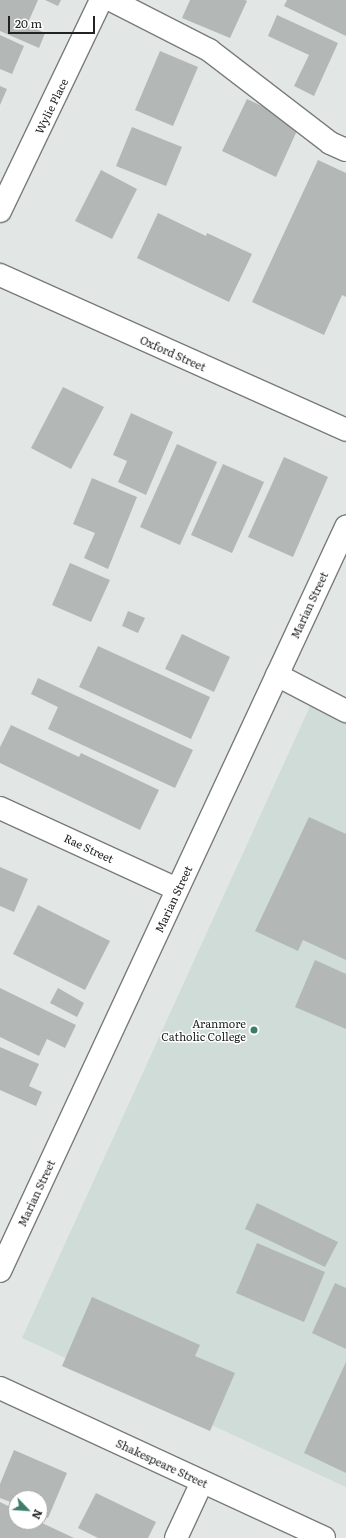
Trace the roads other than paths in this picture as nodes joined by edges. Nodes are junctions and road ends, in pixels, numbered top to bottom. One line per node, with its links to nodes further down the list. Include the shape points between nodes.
1 (101, 0): 4 (street, Wylie Place)
2 (112, 0): 3 (street, via 209,50 330,143)
3 (346, 150)
4 (0, 211)
5 (0, 275): 6 (street, Oxford Street)
6 (346, 430)
7 (346, 527): 8 (street, Marian Street)
8 (277, 675): 9 (street); 11 (street, Marian Street)
9 (346, 711)
10 (0, 808): 11 (street, Rae Street)
11 (177, 889): 12 (street, Marian Street)
12 (0, 1271)
13 (0, 1388): 14 (street, Shakespeare Street)
14 (202, 1482): 15 (street); 16 (street, Shakespeare Street)
15 (176, 1538)
16 (324, 1538)

